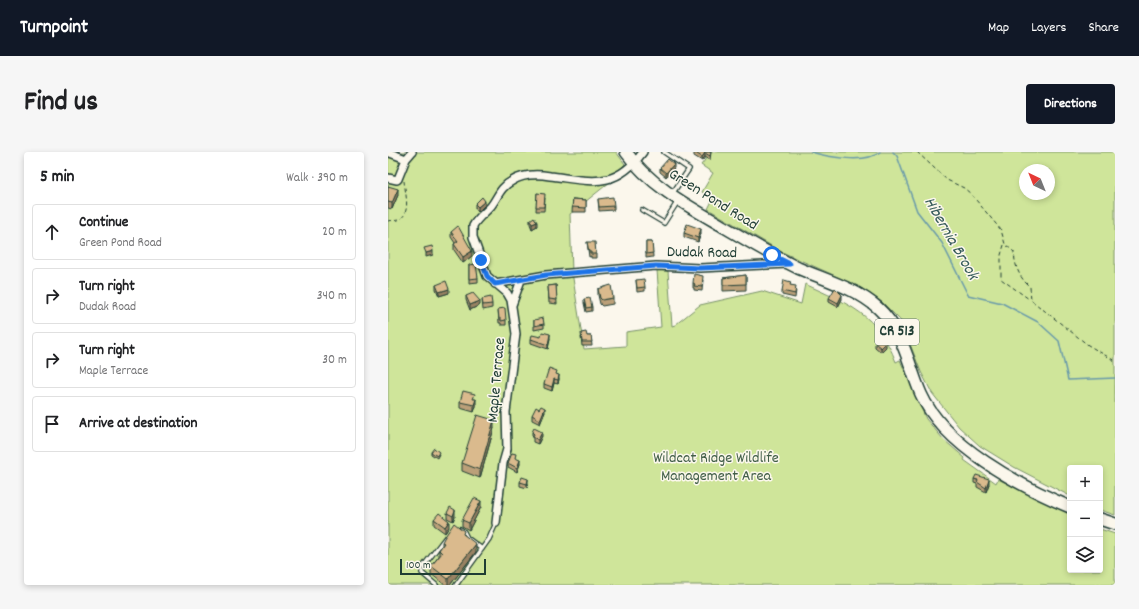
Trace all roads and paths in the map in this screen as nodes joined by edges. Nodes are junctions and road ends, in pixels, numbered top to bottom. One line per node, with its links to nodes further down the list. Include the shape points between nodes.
1 (626, 152): 7 (main road, Green Pond Road / CR 513)
2 (643, 152): 7 (street)
3 (664, 152): 10 (lane, via 689,169)
4 (917, 152): 13 (path, via 947,180 971,194 1001,230)
5 (390, 154): 6 (street)
6 (409, 155): 8 (street, via 398,179)
7 (634, 162): 10 (main road, Green Pond Road / CR 513, via 653,182); 16 (street, Maple Terrace, via 618,177 607,180 588,181 536,175 512,180 502,188 491,206 475,222 472,231 487,276)
8 (388, 178)
9 (404, 178): 12 (path, via 407,195 405,213 398,220)
10 (675, 198): 11 (lane, via 664,223); 14 (main road, Green Pond Road / CR 513)
11 (642, 210)
12 (388, 221)
13 (1004, 244): 17 (path, via 1014,252 1015,265 1021,279 1030,287); 17 (path, via 1000,255 1001,279)
14 (790, 264): 15 (street, Dudak Road, via 700,268 656,266 585,271); 20 (main road, Green Pond Road / CR 513, via 849,289 878,308 900,337 922,395 942,424 986,462)
15 (521, 280): 16 (street, Dudak Road); 18 (street)
16 (495, 284): 18 (street, Maple Terrace, via 507,294)
17 (1031, 300): 19 (path, via 1088,345)
18 (512, 305): 22 (street, Maple Terrace, via 516,344 506,412 507,448)
19 (1115, 361)
20 (1067, 506)
21 (1103, 520): 23 (main road)
22 (496, 523): 26 (lane)
23 (1115, 524)
24 (456, 527): 26 (lane)
25 (449, 534): 27 (lane, via 422,568 422,573)
26 (482, 549): 28 (lane)
27 (436, 585)
28 (456, 585)

